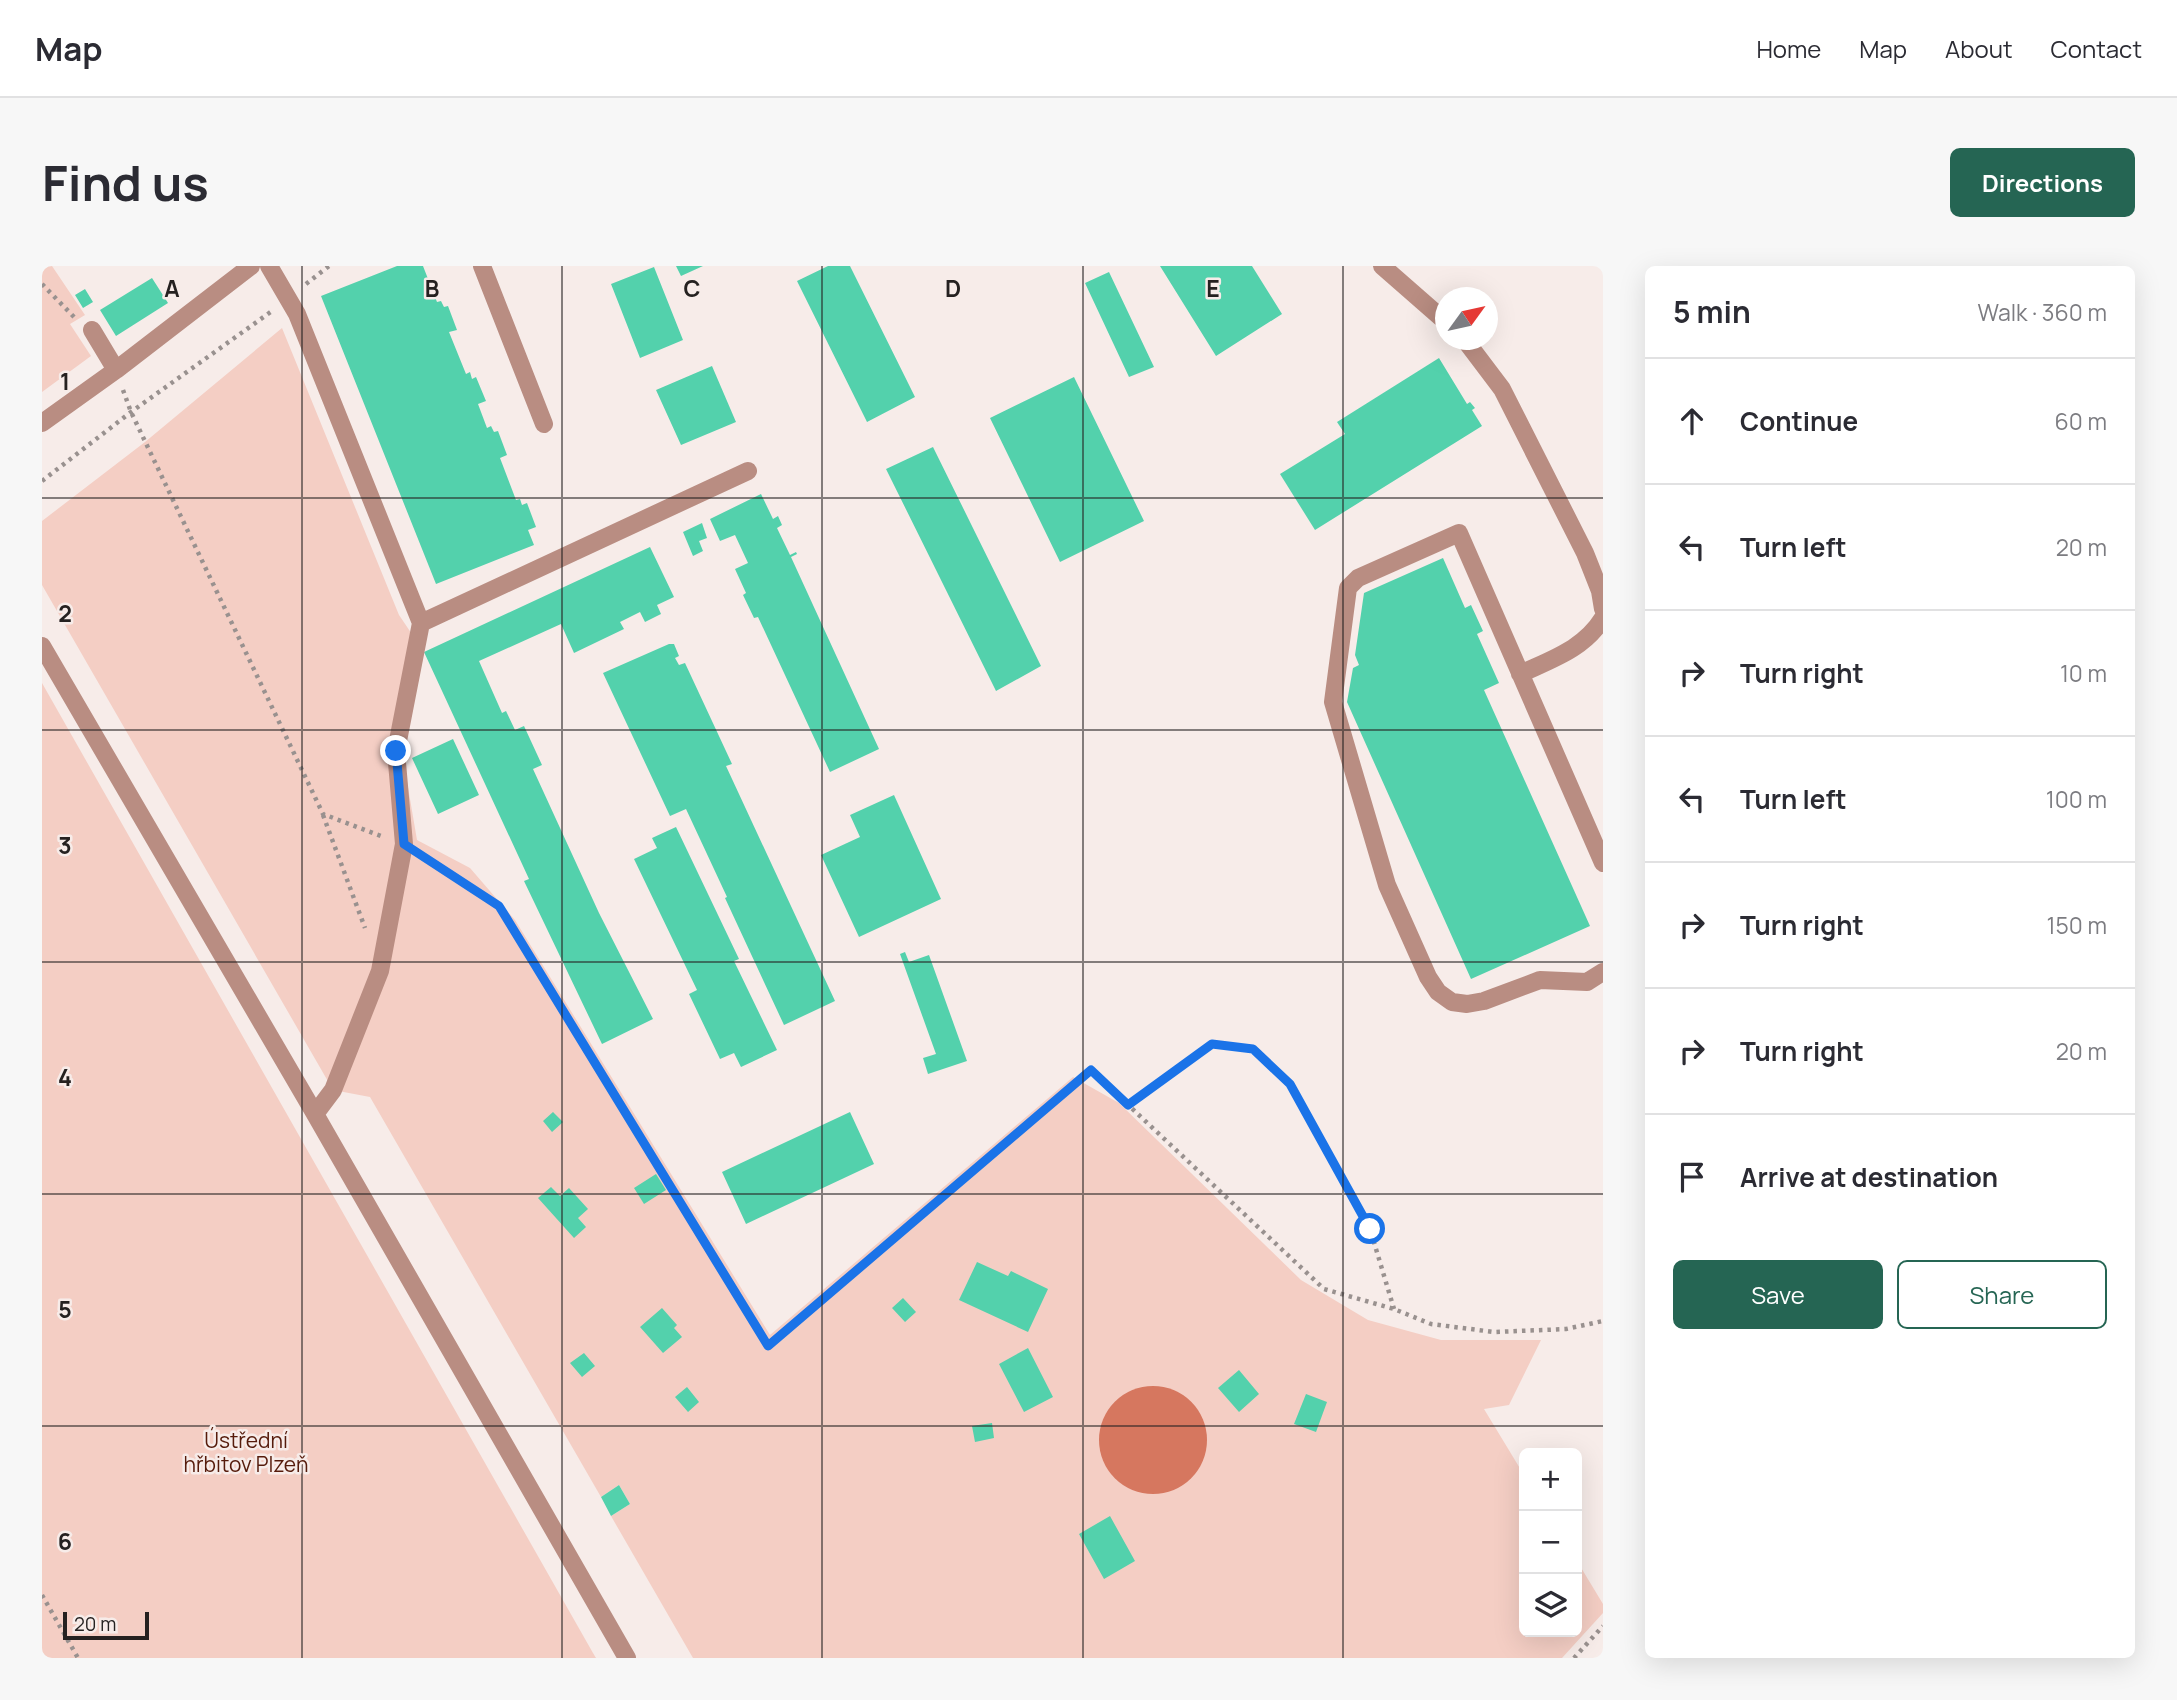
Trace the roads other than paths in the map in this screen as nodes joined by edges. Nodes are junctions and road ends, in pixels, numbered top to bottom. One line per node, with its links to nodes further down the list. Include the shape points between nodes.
1 (251, 266): 8 (street)
2 (269, 266): 14 (street, via 297,314)
3 (482, 266): 10 (street)
4 (1382, 266): 5 (street)
5 (1435, 312)
6 (92, 330): 8 (street)
7 (1473, 350): 12 (street, via 1502,389 1584,553)
8 (116, 370): 9 (street)
9 (42, 423)
10 (544, 424)
11 (748, 471): 14 (street)
12 (1603, 609)
13 (1603, 618): 16 (street, via 1593,634 1572,650)
14 (421, 623): 19 (street, via 396,751 404,844 380,971 333,1090)
15 (42, 646): 19 (street)
16 (1520, 674): 17 (street); 18 (street, via 1459,533 1358,578 1348,588 1333,702 1387,885 1428,977 1452,1002 1467,1004 1540,980 1587,982)
17 (1603, 863)
18 (1603, 972)
19 (315, 1114): 20 (street)
20 (627, 1658)

